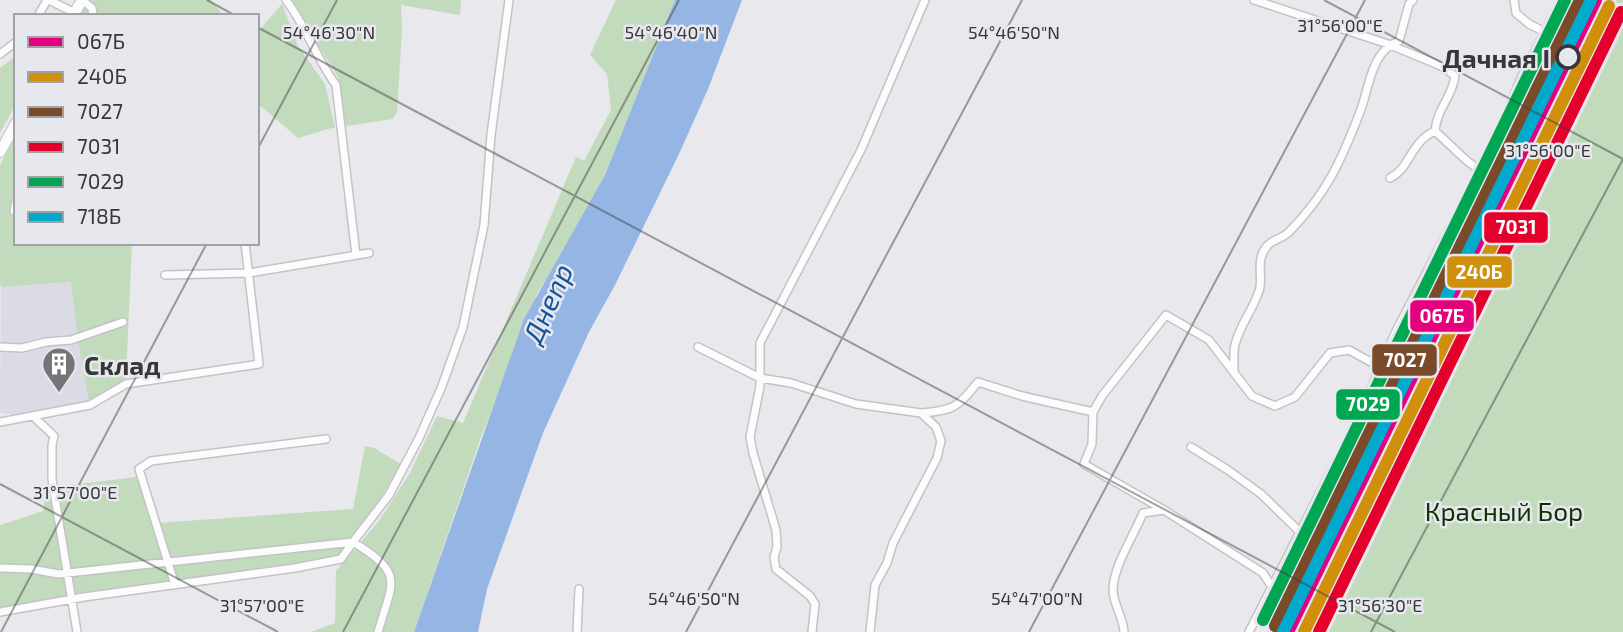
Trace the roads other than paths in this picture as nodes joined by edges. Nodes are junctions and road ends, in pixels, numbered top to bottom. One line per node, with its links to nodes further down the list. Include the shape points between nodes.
1 (48, 0): 10 (street)
2 (82, 0): 10 (street); 11 (street)
3 (286, 0): 21 (street, via 336,85)
4 (509, 0): 38 (street, via 484,225 463,327 419,438 389,495)
5 (925, 0): 29 (street, via 861,150 760,343)
6 (1254, 0): 13 (street)
7 (1413, 0): 13 (street, via 1399,41)
8 (1514, 0): 12 (street, via 1516,13)
9 (1561, 0): 12 (street)
10 (74, 14)
11 (93, 14)
12 (1545, 32): 17 (street)
13 (1388, 44): 15 (street, via 1455,76); 28 (street, via 1371,76 1342,158 1318,201 1287,235 1268,245 1263,255 1260,289 1234,345)
14 (14, 127): 16 (street)
15 (1434, 131): 17 (street); 18 (street, via 1424,136 1398,174)
16 (0, 152)
17 (1479, 170): 27 (street)
18 (1390, 177)
19 (245, 245): 22 (street)
20 (369, 253): 21 (street)
21 (356, 255): 22 (street)
22 (249, 273): 23 (street); 32 (street, via 259,364 126,384 90,405)
23 (165, 275)
24 (123, 322): 25 (street, via 71,340 23,348)
25 (0, 346)
26 (698, 347): 29 (street)
27 (1380, 367): 28 (street, via 1349,350 1329,353 1295,397 1275,406 1252,396); 37 (street)
28 (1234, 372): 30 (street, via 1209,340 1166,315)
29 (760, 378): 31 (street, via 856,404); 50 (street, via 750,437 752,453 776,530 776,569 815,604)
30 (1093, 412): 31 (street, via 978,382 947,412); 36 (street, via 1092,444 1084,464)
31 (921, 414): 51 (street, via 936,427 941,441 875,585)
32 (34, 417): 33 (street); 41 (street, via 54,436 52,479)
33 (0, 422)
34 (326, 439): 39 (street, via 151,461 139,470)
35 (1191, 447): 37 (street, via 1261,494)
36 (1164, 510): 43 (street, via 1263,573); 52 (street, via 1143,513 1115,574 1112,593 1124,620)
37 (1300, 532): 43 (street)
38 (353, 542): 39 (street); 42 (street, via 341,559); 48 (street, via 386,566 392,581)
39 (168, 564): 41 (street); 42 (street)
40 (0, 568): 41 (street)
41 (68, 572): 45 (street)
42 (174, 585): 45 (street)
43 (1272, 587): 53 (street)
44 (579, 589): 49 (street)
45 (70, 600): 46 (street); 47 (street)
46 (0, 612)
47 (77, 632)
48 (378, 632)
49 (577, 632)
50 (812, 632)
51 (870, 632)
52 (1124, 632)
53 (1249, 632)

